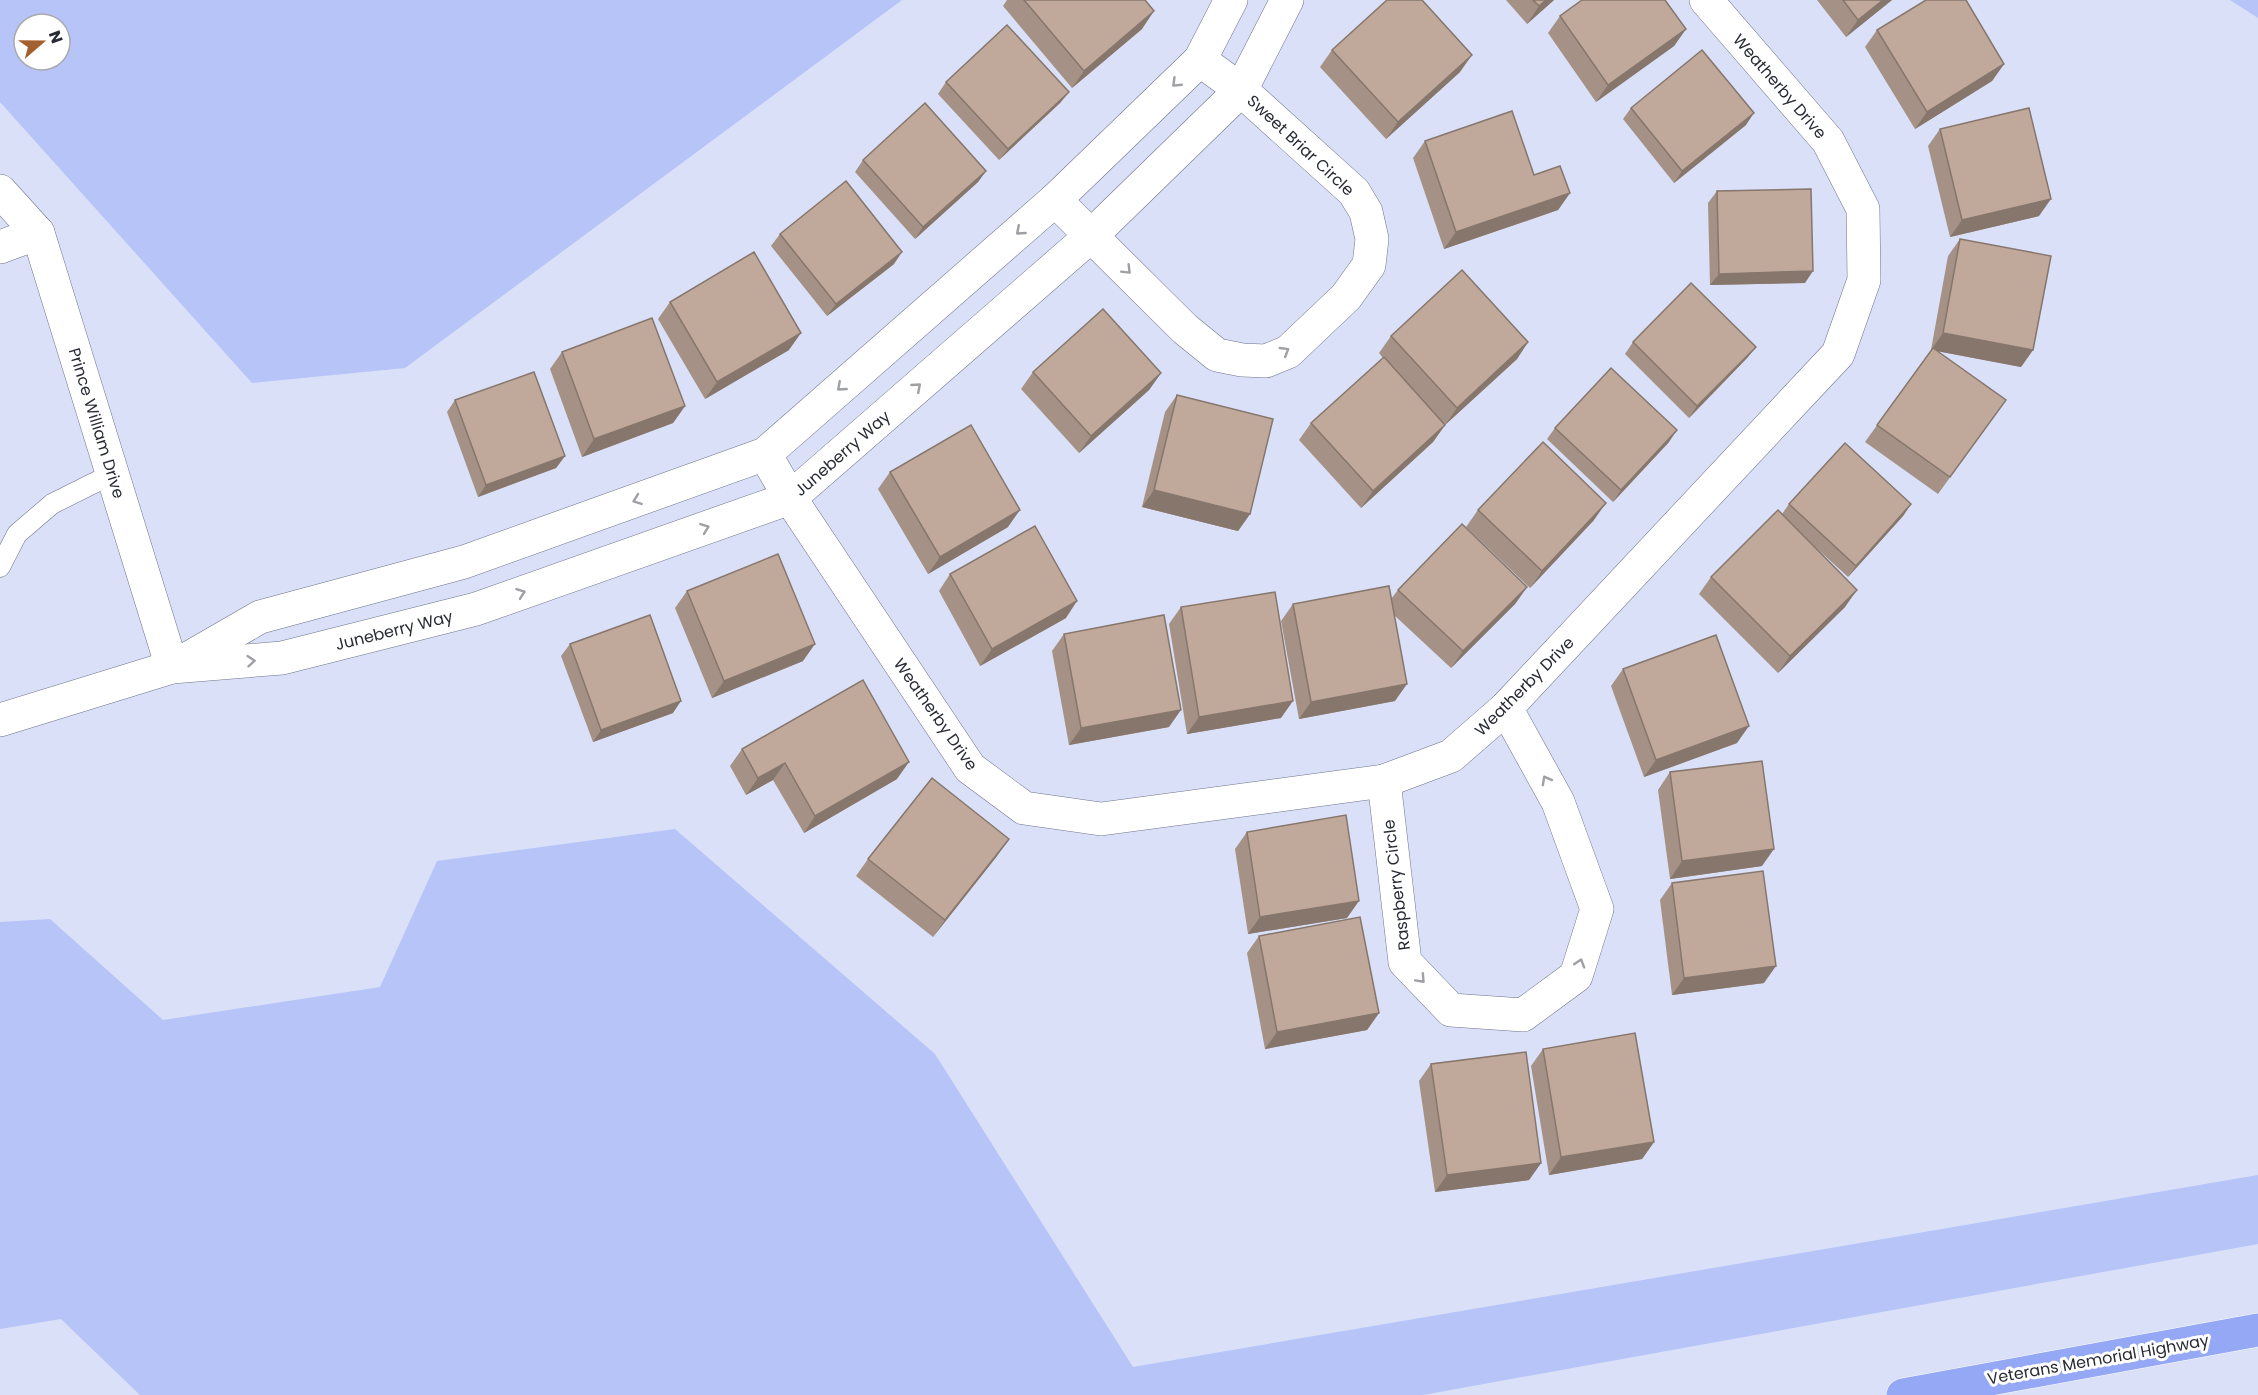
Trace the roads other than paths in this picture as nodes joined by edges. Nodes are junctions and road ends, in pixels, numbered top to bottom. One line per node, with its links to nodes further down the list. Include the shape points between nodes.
1 (1231, 0): 4 (street, Juneberry Way)
2 (1287, 0): 5 (street, Juneberry Way)
3 (1706, 0): 18 (street, Weatherby Drive, via 1828,141 1863,209 1864,280 1838,354)
4 (1200, 60): 5 (street, Sweet Briar Circle); 7 (street, Juneberry Way, one-way to 7)
5 (1241, 90): 9 (street, Juneberry Way); 9 (street, Sweet Briar Circle, one-way to 5, via 1185,329 1217,355 1266,361 1288,352 1346,297 1369,265 1372,239 1366,212 1354,192)
6 (0, 191): 8 (street, Prince William Drive)
7 (1055, 200): 9 (street, Sweet Briar Circle); 11 (street, Juneberry Way, one-way to 11)
8 (38, 233): 10 (street); 12 (street, Prince William Drive)
9 (1092, 235): 13 (street, Juneberry Way, one-way to 9)
10 (0, 247)
11 (765, 454): 13 (street, Weatherby Drive); 14 (street, Juneberry Way, one-way to 14)
12 (112, 474): 15 (lane, via 51,504 17,534); 17 (street, Prince William Drive)
13 (790, 498): 16 (street, Juneberry Way, one-way to 13); 20 (street, Weatherby Drive, via 970,768 1024,808 1101,819)
14 (464, 562): 16 (street); 17 (street, Juneberry Way, via 260,617)
15 (0, 567)
16 (477, 609): 17 (street, Juneberry Way, one-way to 16, via 282,658)
17 (172, 667): 19 (street, Juneberry Way)
18 (1506, 708): 20 (street, Weatherby Drive, via 1451,756); 20 (street, Raspberry Circle, one-way to 18, via 1405,962 1451,1010 1523,1015 1576,976 1597,909 1558,802)
19 (0, 720)
20 (1384, 781)
21 (2258, 1330): 22 (highway, Veterans Memorial Highway)
22 (1903, 1395)

